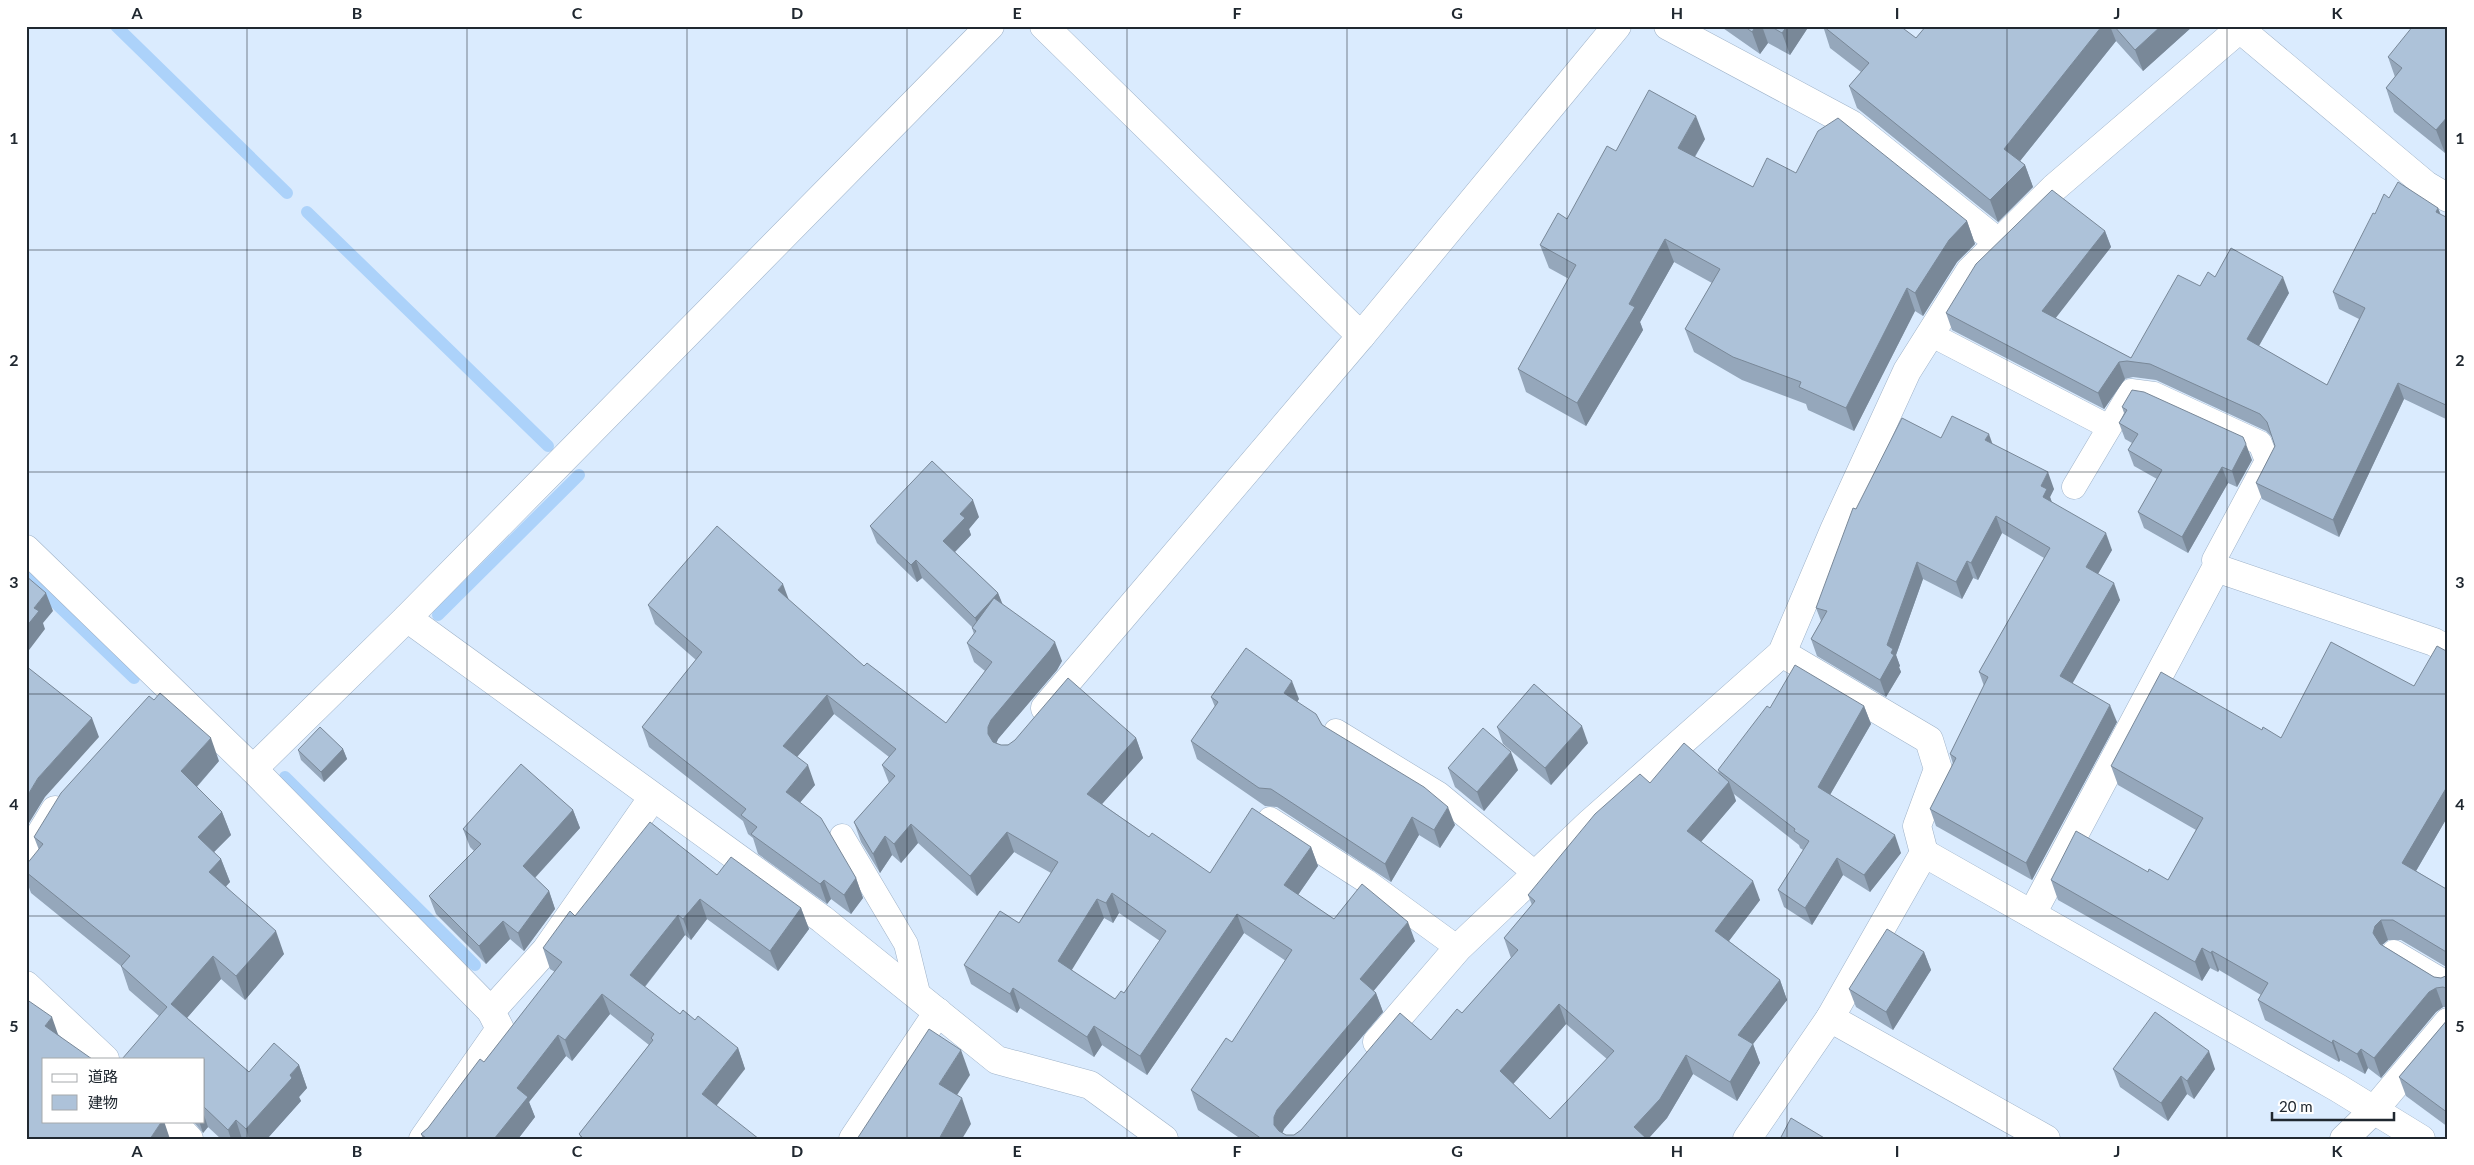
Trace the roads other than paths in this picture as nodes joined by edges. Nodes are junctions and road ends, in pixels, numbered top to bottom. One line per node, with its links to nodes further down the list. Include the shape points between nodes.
1 (990, 26): 14 (street)
2 (1044, 26): 9 (street)
3 (1617, 26): 9 (street)
4 (1668, 26): 7 (street, via 1851,124)
5 (2241, 28): 6 (street, via 2426,185); 7 (street, via 2054,188)
6 (2448, 198)
7 (1999, 243): 8 (street, via 1970,271)
8 (1930, 334): 10 (lane); 16 (street, via 1907,371)
9 (1360, 336): 19 (street)
10 (2109, 427): 11 (lane); 13 (lane, via 2131,391 2154,394 2260,443 2267,461 2214,560)
11 (2074, 487)
12 (26, 549): 17 (street)
13 (2216, 568): 15 (street, via 2434,642); 29 (street)
14 (407, 618): 21 (street); 23 (street)
15 (2448, 650)
16 (1782, 652): 26 (street, via 1930,740 1938,768 1917,826); 28 (street)
17 (166, 684): 18 (street); 21 (street)
18 (147, 706)
19 (1029, 727)
20 (1336, 730): 28 (lane, via 1439,794)
21 (253, 769): 35 (street)
22 (70, 792): 27 (street)
23 (653, 797): 34 (street, via 822,919); 35 (street, via 546,950)
24 (1270, 819): 30 (lane, via 1366,881)
25 (842, 836): 34 (lane, via 906,944)
26 (1924, 853): 29 (street); 36 (street)
27 (26, 858)
28 (1536, 874): 30 (street)
29 (2032, 914): 40 (street)
30 (1458, 948): 39 (street)
31 (2394, 952): 32 (lane)
32 (2448, 984)
33 (26, 985): 38 (street)
34 (928, 1004): 44 (street); 45 (street, via 997,1060 1090,1085)
35 (491, 1011): 43 (street, via 500,1030)
36 (1830, 1018): 46 (street); 47 (street)
37 (2448, 1022): 40 (street)
38 (104, 1058)
39 (1364, 1058)
40 (2374, 1110): 48 (street); 49 (street)
41 (173, 1122): 42 (street)
42 (190, 1139)
43 (423, 1139)
44 (853, 1139)
45 (1164, 1139)
46 (1747, 1139)
47 (2046, 1139)
48 (2344, 1139)
49 (2420, 1139)

